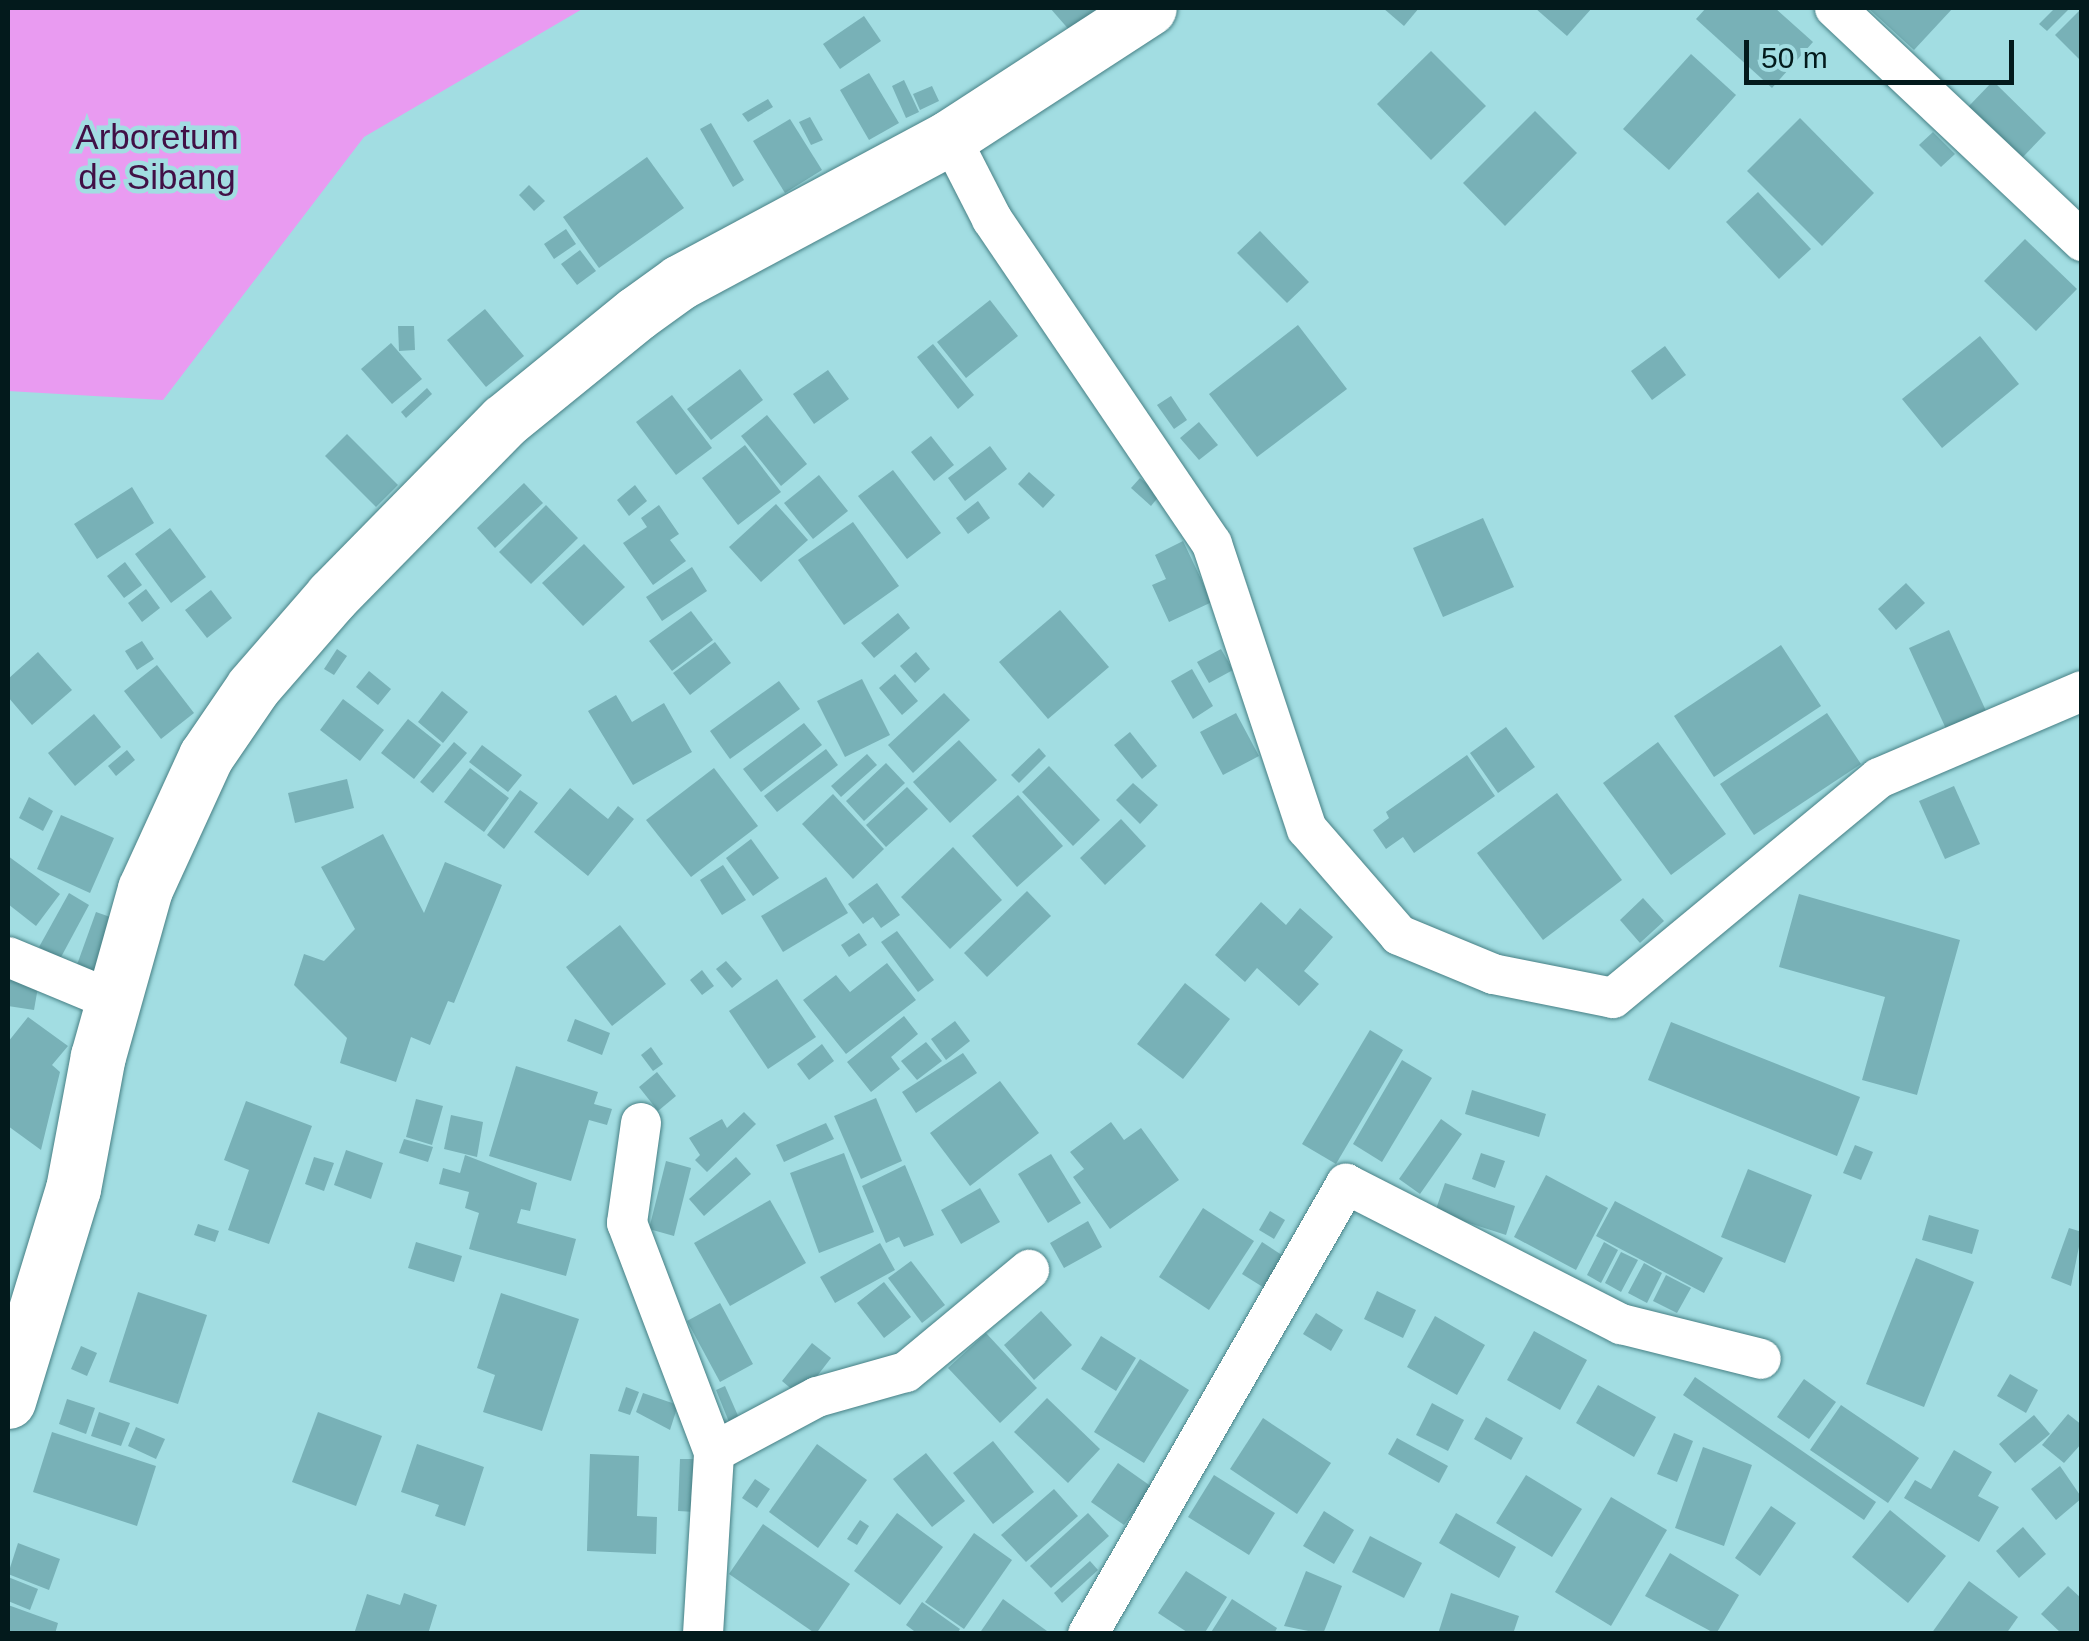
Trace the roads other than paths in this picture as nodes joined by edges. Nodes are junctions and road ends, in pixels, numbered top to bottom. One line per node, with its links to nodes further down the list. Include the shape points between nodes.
1 (1149, 8): 3 (street)
2 (1835, 8): 4 (street)
3 (950, 137): 5 (street, via 992,219 1212,544 1308,829 1399,936 1493,974 1614,998 1880,778); 7 (street, via 680,282 504,421 432,492 228,718 164,837)
4 (2082, 241)
5 (2082, 691)
6 (8, 957): 7 (street)
7 (114, 1002): 11 (street, via 73,1189)
8 (641, 1123): 12 (street, via 627,1223)
9 (1029, 1270): 12 (street, via 906,1372 817,1397)
10 (1760, 1360): 14 (street, via 1621,1324 1346,1184)
11 (8, 1401)
12 (714, 1452): 13 (street)
13 (704, 1634)
14 (1088, 1634)

